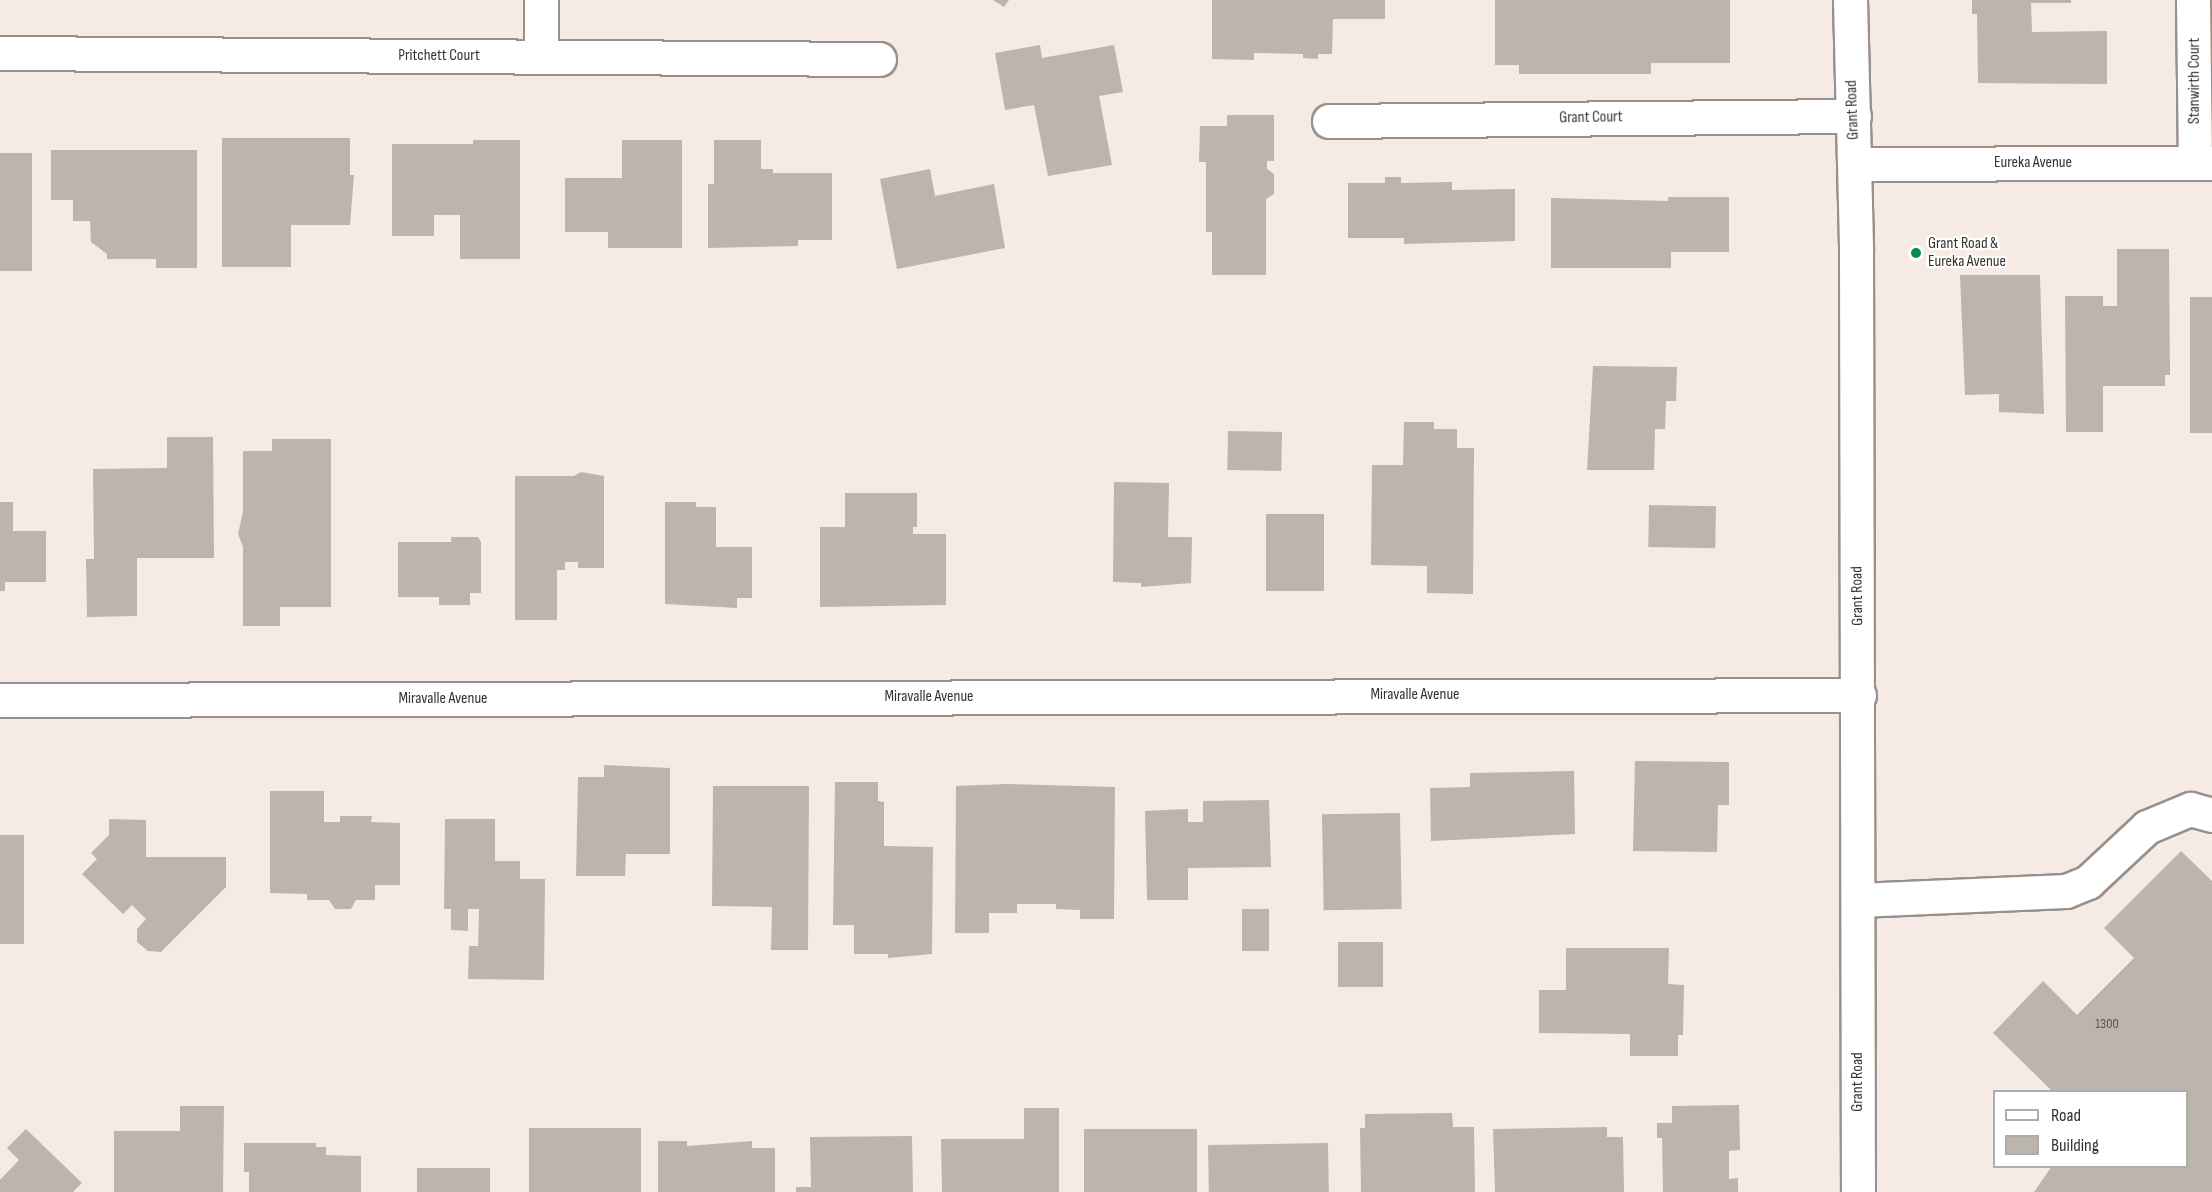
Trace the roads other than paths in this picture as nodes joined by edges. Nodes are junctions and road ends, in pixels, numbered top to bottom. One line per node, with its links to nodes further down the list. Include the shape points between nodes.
1 (542, 0): 5 (street)
2 (1850, 0): 7 (street, Grant Road)
3 (2193, 0): 9 (street, Stanwirth Court)
4 (0, 53): 5 (street, Pritchett Court)
5 (542, 56): 6 (street, Pritchett Court)
6 (879, 59)
7 (1854, 116): 8 (street, Grant Court); 10 (street, Grant Road)
8 (1329, 121)
9 (2203, 163): 10 (street, Eureka Avenue)
10 (1855, 164): 11 (street, Grant Road)
11 (1859, 695): 12 (street, Miravalle Avenue); 14 (street, Grant Road)
12 (0, 700)
13 (2212, 815): 14 (street, via 2190,809 2147,827 2088,882 2066,891)
14 (1858, 900): 15 (street, Grant Road)
15 (1858, 1192)

